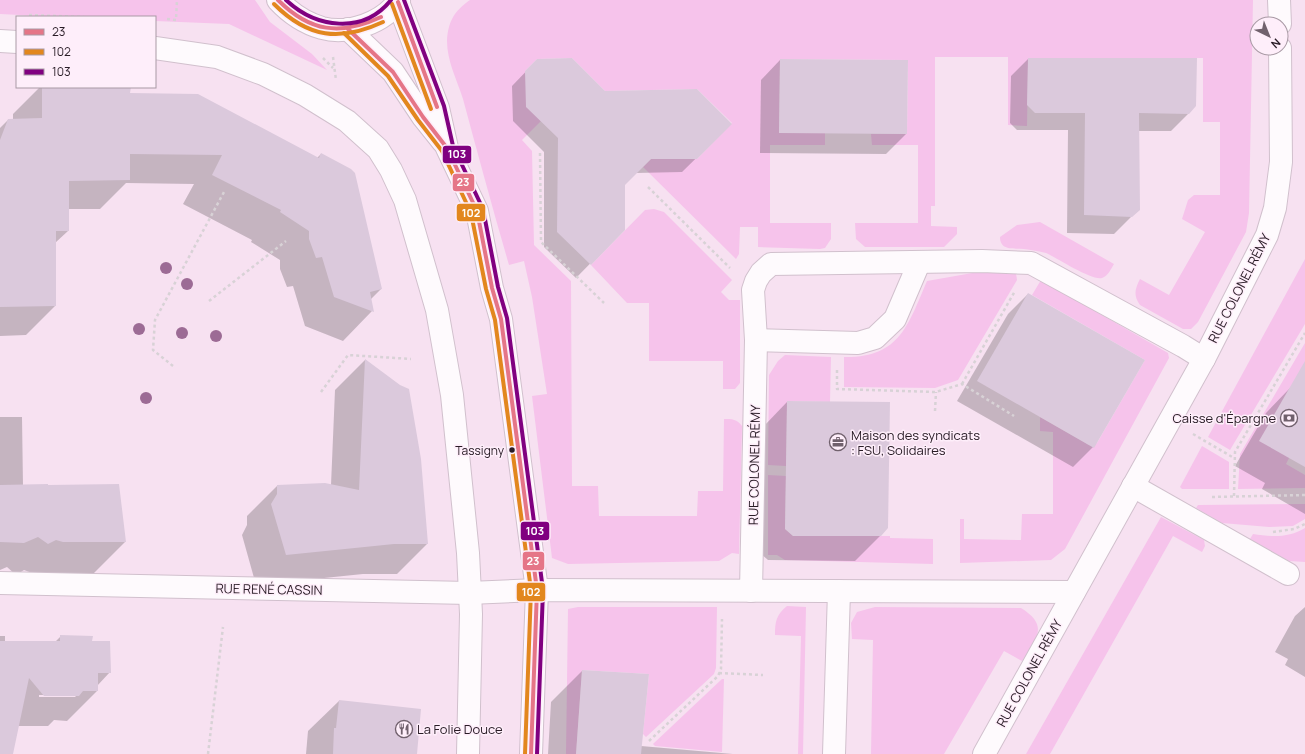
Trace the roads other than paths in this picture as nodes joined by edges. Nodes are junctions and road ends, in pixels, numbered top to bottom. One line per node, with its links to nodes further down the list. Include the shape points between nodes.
1 (278, 0): 5 (street, via 299,18 322,28)
2 (1279, 0): 4 (street)
3 (398, 1): 5 (street, via 384,15); 10 (street, via 438,108)
4 (1280, 16)
5 (348, 29): 10 (street, via 393,72)
6 (0, 42): 7 (street)
7 (16, 42)
8 (156, 48): 21 (street, via 217,57 263,74 305,96 359,130 378,149 391,170 405,200 443,344 452,395 468,553)
9 (1280, 56): 13 (street, RUE COLONEL RÉMY, via 1281,162 1275,208 1267,235)
10 (447, 148): 17 (street, via 477,211 492,288 501,319)
11 (919, 262): 12 (street, via 895,319 875,338 858,342); 12 (street, RUE COLONEL RÉMY, via 771,264 761,273 753,290); 13 (street, RUE COLONEL RÉMY, via 1031,263)
12 (756, 340): 18 (street, RUE COLONEL RÉMY)
13 (1204, 359): 14 (street, RUE COLONEL RÉMY)
14 (1133, 486): 15 (street); 20 (street, RUE COLONEL RÉMY)
15 (1288, 574)
16 (0, 583): 21 (street, RUE RENÉ CASSIN)
17 (537, 590): 18 (street); 21 (street, RUE RENÉ CASSIN); 23 (street)
18 (751, 591): 19 (street)
19 (839, 591): 20 (street); 24 (street)
20 (1074, 592): 25 (street, RUE COLONEL RÉMY)
21 (469, 593): 22 (street, via 471,634)
22 (468, 754)
23 (531, 754)
24 (834, 754)
25 (984, 754)

